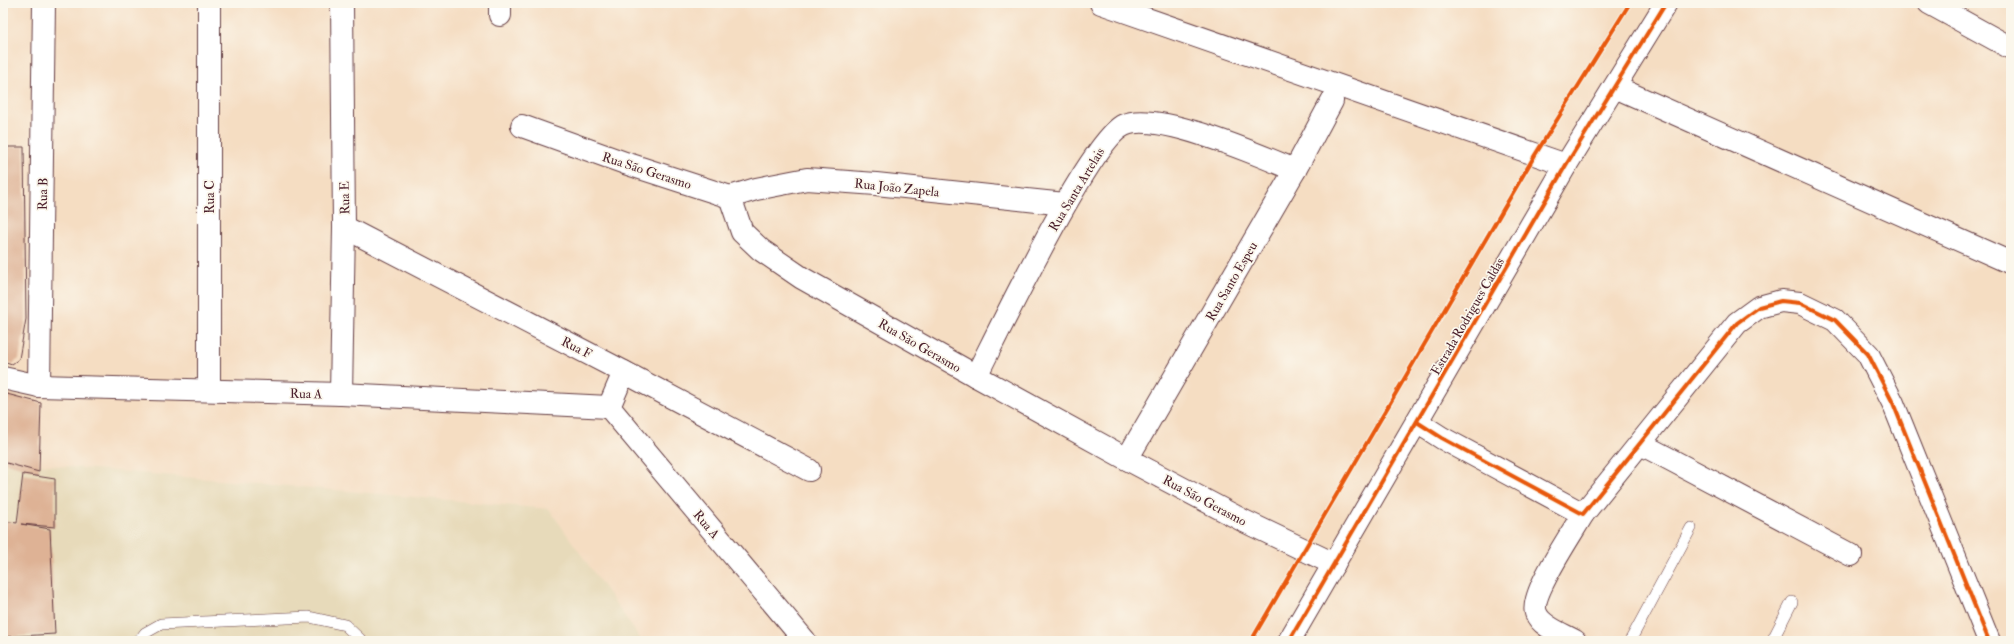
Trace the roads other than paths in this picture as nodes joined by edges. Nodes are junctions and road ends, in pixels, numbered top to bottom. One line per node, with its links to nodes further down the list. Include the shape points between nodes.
1 (44, 3): 20 (street, Rua B)
2 (209, 3): 21 (street, Rua C)
3 (342, 3): 15 (street, Rua E)
4 (1101, 3): 11 (street)
5 (1666, 3): 8 (street, Estrada Rodrigues Caldas)
6 (1928, 3): 7 (street)
7 (2011, 48)
8 (1615, 87): 11 (street, Estrada Rodrigues Caldas); 16 (street)
9 (1332, 102): 12 (street, Rua Santo Espeu)
10 (522, 126): 13 (street, Rua São Gerasmo)
11 (1566, 165): 24 (street, Estrada Rodrigues Caldas)
12 (1295, 170): 14 (street, Rua Santa Artelais, via 1182,128 1144,122 1124,125 1103,144); 26 (street, Rua Santo Espeu)
13 (730, 197): 14 (street, Rua João Zapela, via 807,179); 18 (street, Rua São Gerasmo, via 742,232 761,250 802,278)
14 (1065, 204): 18 (street, Rua Santa Artelais)
15 (344, 227): 17 (street, Rua F); 22 (street, Rua E)
16 (2011, 263)
17 (624, 372): 23 (street); 27 (street, Rua F)
18 (976, 376): 26 (street, Rua São Gerasmo)
19 (3, 378): 20 (street, Rua A)
20 (39, 386): 21 (street, Rua A)
21 (209, 390): 22 (street, Rua A)
22 (341, 394): 23 (street, Rua A)
23 (609, 407): 35 (street, Rua A)
24 (1417, 422): 28 (street); 31 (street, Estrada Rodrigues Caldas)
25 (1640, 444): 28 (street); 30 (street); 40 (street, via 1737,323 1759,307 1781,301 1800,303 1835,320 1868,354 1893,403)
26 (1127, 459): 31 (street, Rua São Gerasmo, via 1244,521)
27 (809, 470)
28 (1583, 514): 37 (street, via 1547,574 1535,601 1535,612 1542,623)
29 (1691, 528): 38 (lane)
30 (1851, 555)
31 (1334, 564): 36 (street, Estrada Rodrigues Caldas)
32 (1792, 602): 39 (lane)
33 (139, 641): 34 (lane, via 145,633 161,624 309,617 345,625)
34 (362, 641)
35 (805, 641)
36 (1289, 641)
37 (1575, 641)
38 (1630, 641)
39 (1772, 641)
40 (1989, 641)

